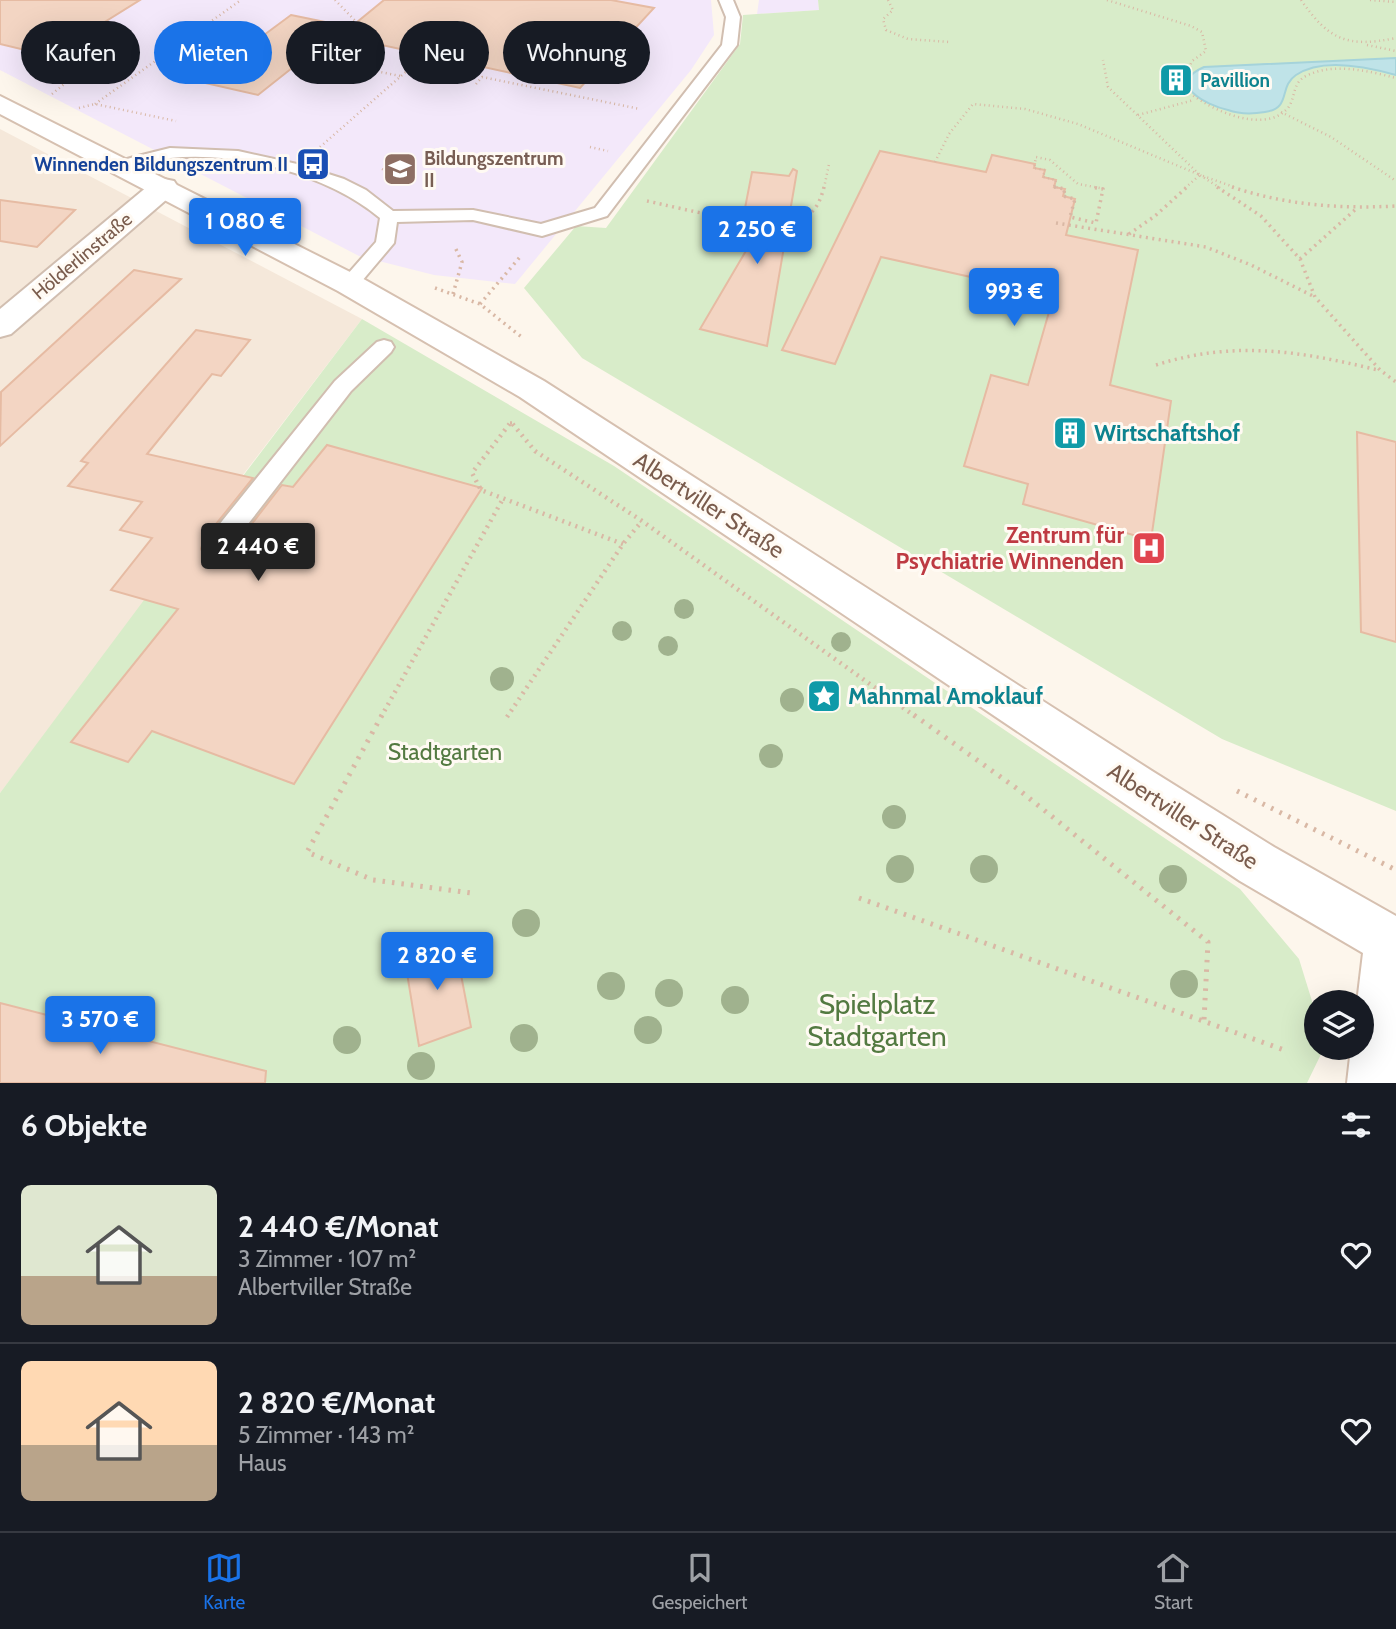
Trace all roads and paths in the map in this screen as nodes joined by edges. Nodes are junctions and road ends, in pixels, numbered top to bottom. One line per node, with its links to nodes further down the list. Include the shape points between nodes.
1 (241, 0): 22 (path)
2 (335, 0): 14 (path, via 369,35 360,68)
3 (726, 0): 41 (lane, via 733,17 729,45 601,212)
4 (888, 0): 10 (path, via 893,10 883,19 886,30 910,41)
5 (1107, 0): 20 (path, via 1202,32 1206,51 1192,61 1181,85)
6 (1301, 0): 11 (path, via 1321,27)
7 (1372, 0): 8 (path)
8 (1396, 2)
9 (1396, 38): 11 (path)
10 (948, 42)
11 (1356, 42): 12 (path)
12 (1396, 51)
13 (1103, 60): 25 (path, via 1108,87)
14 (399, 76)
15 (399, 77): 27 (path)
16 (489, 78): 23 (path)
17 (1396, 78): 24 (path, via 1338,69 1318,71 1293,88 1292,103)
18 (64, 84): 19 (path)
19 (46, 99)
20 (1195, 100): 24 (path, via 1236,116); 25 (path)
21 (0, 104): 31 (street, Albertviller Straße)
22 (95, 104)
23 (640, 109)
24 (1281, 112): 33 (path, via 1331,136)
25 (1138, 115): 32 (path)
26 (590, 147): 28 (path)
27 (317, 150)
28 (608, 151)
29 (935, 162): 32 (path, via 973,104 1025,109 1078,124)
30 (829, 164): 35 (path, via 820,202 805,217 726,217)
31 (123, 166): 34 (street, Albertviller Straße); 38 (lane, via 177,152 244,157 354,190)
32 (1200, 175): 37 (path, via 1278,201); 42 (path); 43 (path, via 1261,216)
33 (1396, 181)
34 (163, 187): 44 (street, Albertviller Straße); 47 (street, Hölderlinstraße)
35 (638, 199)
36 (1396, 206): 37 (path)
37 (1356, 209): 43 (path)
38 (389, 217): 41 (lane, via 473,215); 44 (lane, via 385,243)
39 (1070, 217): 39 (path, via 1096,223 1103,189 1078,184 1050,160 1036,157 1034,168 1045,170 1043,177 1056,180 1054,187 1065,189 1063,197 1075,199)
40 (1056, 223): 42 (path)
41 (542, 230): 45 (path, via 480,304)
42 (1129, 234): 46 (path, via 1206,247)
43 (1300, 259): 46 (path)
44 (349, 284): 59 (street, Albertviller Straße, via 551,400 1136,786)
45 (453, 294)
46 (1315, 297): 50 (path)
47 (0, 326)
48 (384, 347): 55 (lane, via 343,386)
49 (1156, 365): 50 (path, via 1177,357 1252,346)
50 (1380, 370): 51 (path)
51 (1396, 382)
52 (504, 497): 53 (path, via 481,490 472,473 511,422 535,451); 54 (path); 57 (path, via 307,852 373,880)
53 (642, 521): 54 (path); 60 (path, via 1019,790 1208,942)
54 (623, 544): 56 (path)
55 (215, 548)
56 (507, 717)
57 (471, 893)
58 (859, 898): 60 (path)
59 (1393, 943): 62 (street)
60 (1204, 1020): 61 (path)
61 (1287, 1051)
62 (1374, 1083)

